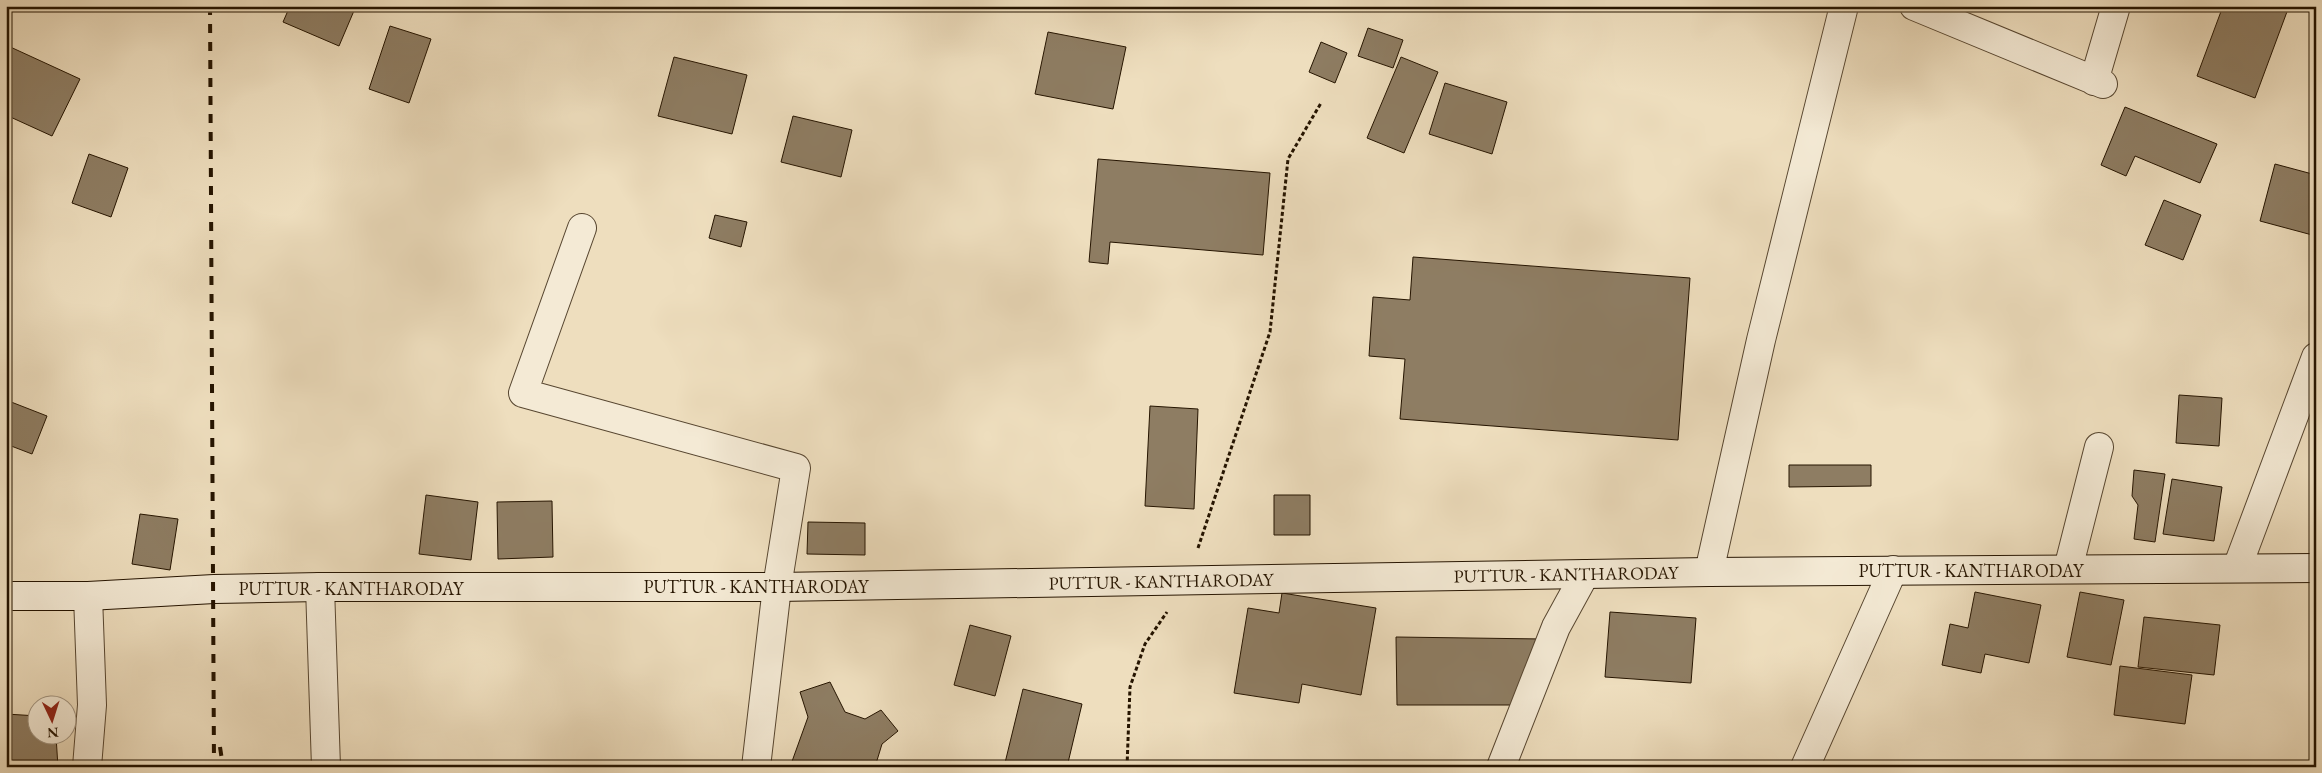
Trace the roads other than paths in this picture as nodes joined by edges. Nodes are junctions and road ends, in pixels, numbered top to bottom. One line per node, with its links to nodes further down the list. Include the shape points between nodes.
1 (1844, 6): 11 (street, via 1761,340)
2 (1914, 6): 3 (street, via 2099,83)
3 (2116, 6)
4 (582, 228): 14 (street, via 523,393 796,468)
5 (2316, 357): 7 (street)
6 (2099, 447): 9 (street)
7 (2237, 568): 8 (street, PUTTUR - KANTHARODAY); 9 (street, PUTTUR - KANTHARODAY)
8 (2316, 568)
9 (2068, 569): 10 (street, PUTTUR - KANTHARODAY)
10 (1893, 570): 11 (street, PUTTUR - KANTHARODAY); 21 (street)
11 (1709, 572): 12 (street, PUTTUR - KANTHARODAY)
12 (1585, 574): 14 (street, PUTTUR - KANTHARODAY); 20 (street, via 1556,627)
13 (320, 587): 14 (street, PUTTUR - KANTHARODAY); 16 (street, PUTTUR - KANTHARODAY); 18 (street)
14 (777, 587): 19 (street)
15 (6, 596): 16 (street, PUTTUR - KANTHARODAY)
16 (88, 596): 17 (street, via 92,705)
17 (87, 767)
18 (326, 767)
19 (756, 767)
20 (1501, 767)
21 (1805, 767)

